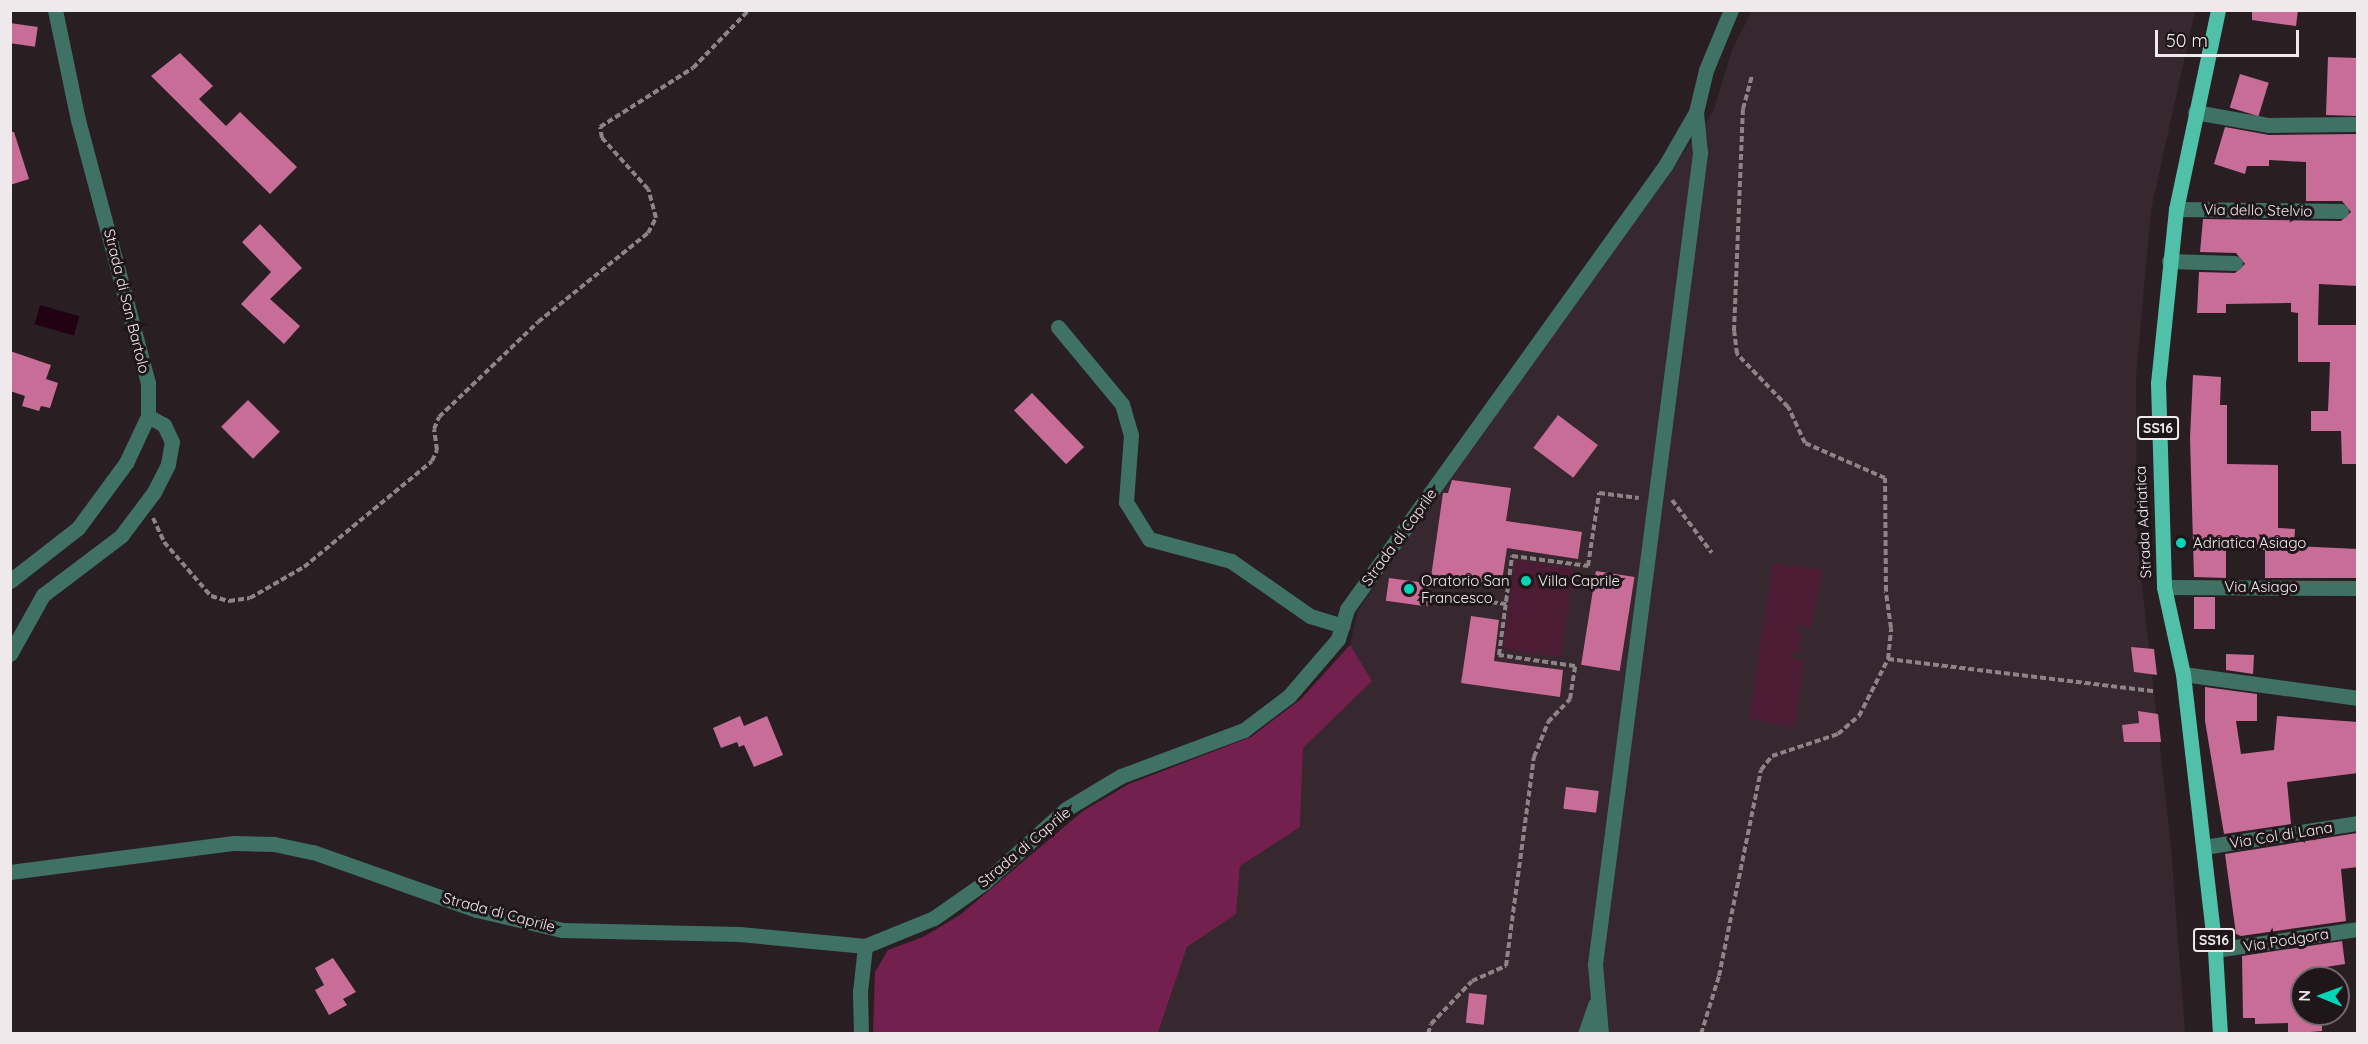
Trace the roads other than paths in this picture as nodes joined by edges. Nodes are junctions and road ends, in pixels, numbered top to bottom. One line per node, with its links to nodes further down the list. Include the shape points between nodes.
1 (55, 10): 12 (street, Strada di San Bartolo, via 78,120 148,383)
2 (1731, 10): 4 (street, Strada di Caprile, via 1706,70)
3 (2218, 10): 5 (main road, Strada Adriatica / SS16)
4 (1696, 112): 16 (street, Strada di Caprile, via 1665,166 1347,609); 26 (street, via 1700,153 1594,964)
5 (2195, 112): 6 (street, via 2269,125); 7 (main road, Strada Adriatica / SS16)
6 (2358, 123)
7 (2176, 209): 8 (street, Via dello Stelvio); 9 (main road, Strada Adriatica / SS16)
8 (2341, 211)
9 (2169, 261): 10 (street); 14 (main road, Strada Adriatica / SS16, via 2158,383)
10 (2235, 263)
11 (1059, 327): 16 (street, via 1122,404 1131,435 1126,502 1149,539 1232,561 1310,616)
12 (148, 416): 13 (street, Strada di San Bartolo, via 126,463 78,528); 17 (street, via 164,425 172,442 168,464 141,513 121,536 43,595)
13 (10, 581)
14 (2164, 587): 15 (street, Via Asiago); 18 (main road, Strada Adriatica / SS16)
15 (2358, 588)
16 (1342, 626): 24 (street, Strada di Caprile, via 1338,639 1289,696 1244,730 1121,776 1066,809 985,882 934,918)
17 (10, 654)
18 (2183, 674): 19 (street); 21 (main road, Strada Adriatica / SS16)
19 (2358, 698)
20 (2358, 823): 21 (street, Via Col di Lana)
21 (2204, 847): 25 (main road, Strada Adriatica / SS16)
22 (10, 872): 24 (street, Strada di Caprile, via 234,843 274,844 313,852 477,910 562,930 739,934)
23 (2358, 929): 25 (street, Via Podgora)
24 (865, 946): 27 (street)
25 (2215, 950): 30 (main road, Strada Adriatica / SS16)
26 (1596, 1002): 28 (street); 29 (street)
27 (861, 1034)
28 (1585, 1034)
29 (1601, 1034)
30 (2220, 1034)

